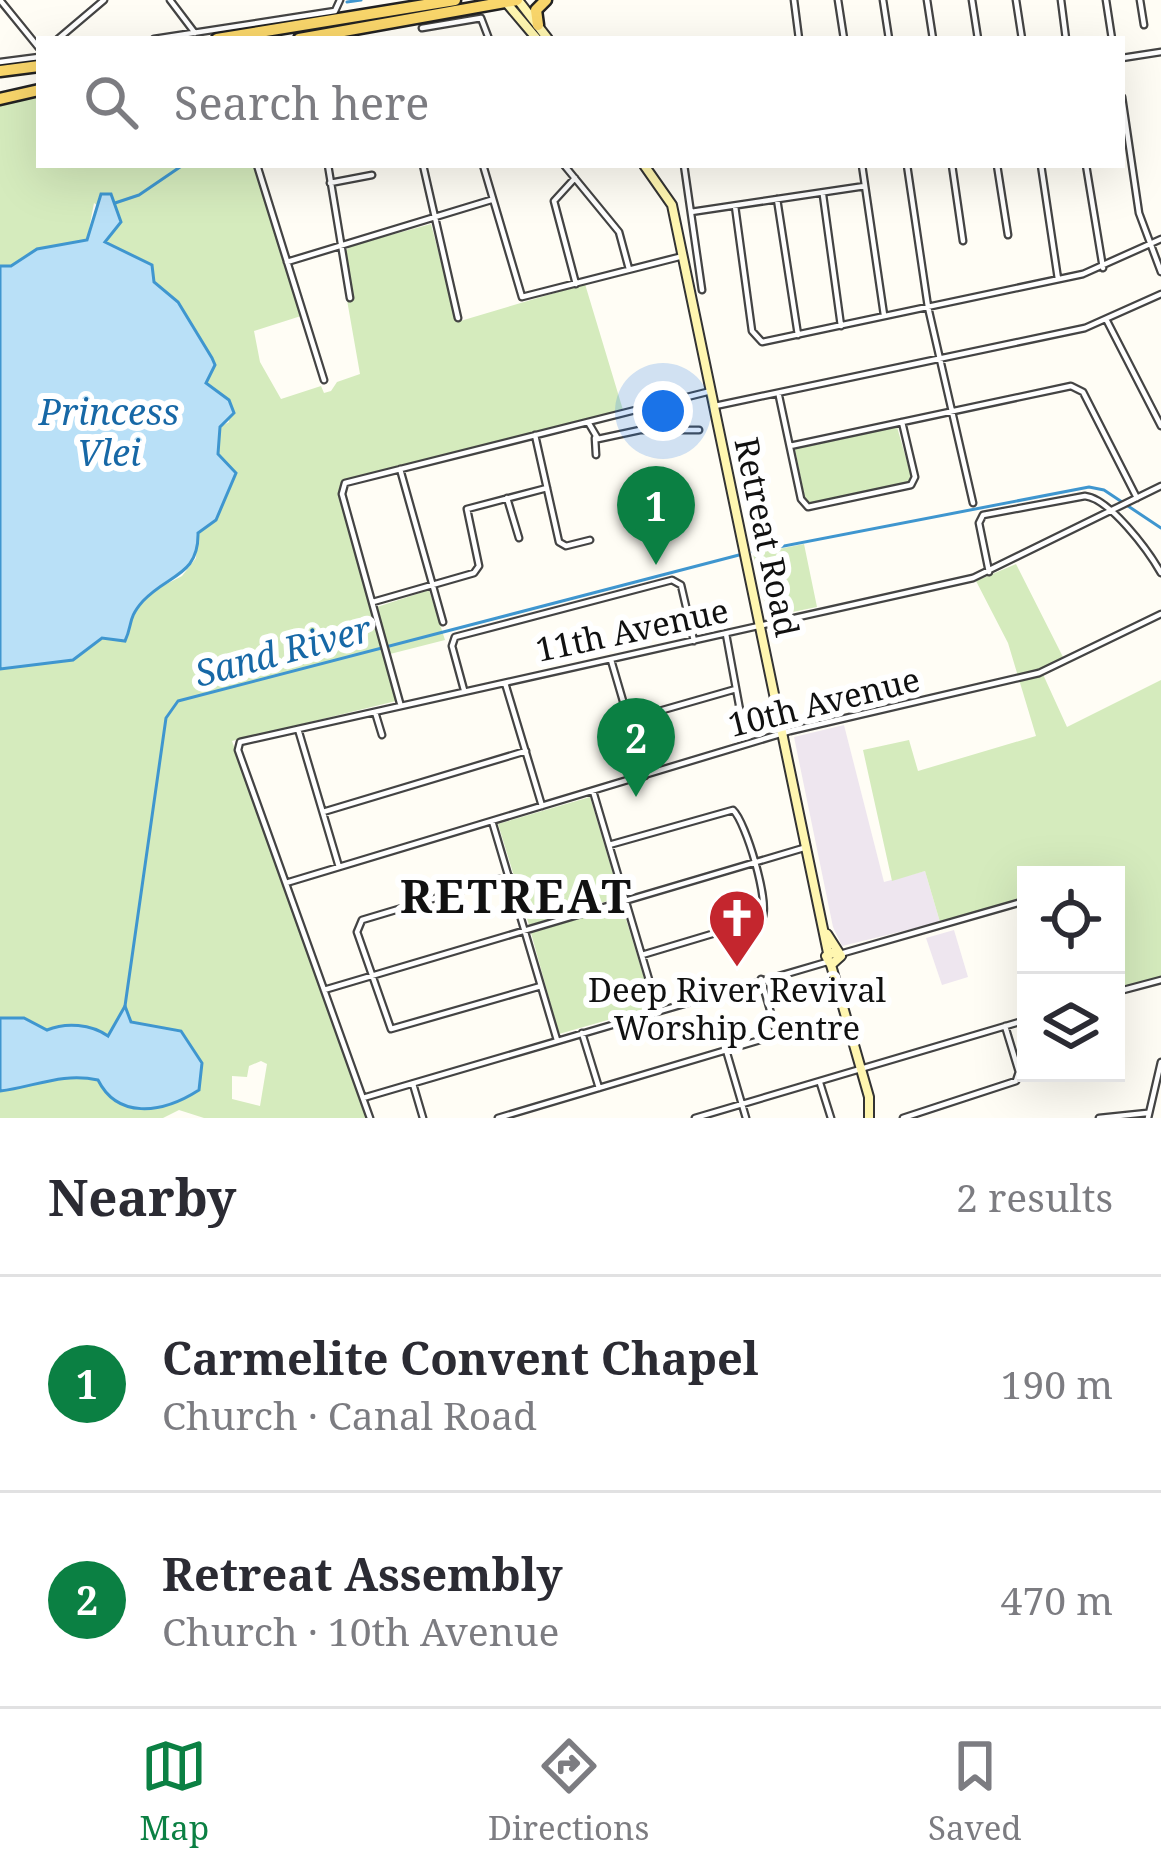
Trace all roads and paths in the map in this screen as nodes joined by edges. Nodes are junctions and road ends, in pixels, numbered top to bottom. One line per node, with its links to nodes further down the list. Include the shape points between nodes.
1 (104, 0): 23 (street)
2 (170, 0): 22 (street)
3 (455, 0): 16 (main road)
4 (546, 0): 21 (main road, via 536,10)
5 (794, 0): 29 (street)
6 (838, 0): 30 (street)
7 (883, 0): 31 (street)
8 (928, 0): 32 (street)
9 (972, 0): 33 (street)
10 (1016, 0): 34 (street)
11 (1060, 0): 35 (street)
12 (1106, 0): 36 (street)
13 (1140, 0): 18 (street)
14 (511, 1): 20 (main road); 21 (main road)
15 (5, 2): 37 (street)
16 (435, 2): 25 (main road)
17 (340, 3): 22 (street)
18 (1144, 25)
19 (422, 28): 28 (street, via 481,18)
20 (347, 30): 26 (main road); 27 (street)
21 (537, 32)
22 (195, 33): 24 (street)
23 (62, 36)
24 (174, 36)
25 (235, 36)
26 (315, 36)
27 (329, 36)
28 (489, 36)
29 (799, 36)
30 (844, 36)
31 (889, 36)
32 (933, 36)
33 (978, 36)
34 (1022, 36)
35 (1066, 36)
36 (1112, 36)
37 (36, 52)
38 (1161, 52): 40 (street)
39 (36, 58): 41 (main road)
40 (1125, 58)
41 (0, 67)
42 (36, 91): 43 (main road)
43 (0, 99)
44 (1125, 114): 72 (street)
45 (258, 168): 74 (street)
46 (328, 168): 60 (street)
47 (423, 168): 67 (street)
48 (483, 168): 64 (street)
49 (567, 168): 59 (street)
50 (647, 168): 73 (main road, Retreat Road, via 669,196)
51 (684, 168): 66 (street)
52 (862, 168): 61 (street)
53 (907, 168): 83 (street)
54 (952, 168): 70 (street)
55 (997, 168): 68 (street)
56 (1041, 168): 78 (street)
57 (1086, 168): 75 (street)
58 (372, 175): 60 (street)
59 (575, 178): 76 (street, via 619,232); 79 (street, via 554,201)
60 (331, 183): 71 (street)
61 (865, 186): 62 (street); 84 (street)
62 (822, 193): 63 (street); 87 (street)
63 (777, 199): 65 (street); 88 (street)
64 (491, 200): 67 (street); 79 (street, via 522,297)
65 (735, 206): 66 (street); 88 (street, via 754,337)
66 (691, 212): 80 (street)
67 (434, 216): 71 (street); 85 (street)
68 (1008, 235)
69 (1161, 238): 72 (street)
70 (963, 241)
71 (341, 246): 74 (street); 82 (street)
72 (1148, 246): 75 (street); 77 (street)
73 (682, 256): 76 (street); 91 (main road, Retreat Road)
74 (286, 262): 90 (street)
75 (1102, 268): 78 (street)
76 (629, 269): 79 (street)
77 (1161, 272)
78 (1058, 279): 83 (street)
79 (575, 284)
80 (702, 290)
81 (1161, 294): 86 (street)
82 (350, 298)
83 (928, 307): 84 (street); 89 (street)
84 (884, 316): 87 (street)
85 (458, 318)
86 (1107, 321): 89 (street); 97 (street)
87 (841, 326): 88 (street)
88 (798, 335)
89 (942, 357): 92 (street); 94 (street)
90 (324, 380)
91 (712, 391): 93 (main road, Retreat Road); 95 (street)
92 (778, 393): 93 (street); 102 (street)
93 (715, 406): 120 (main road, Retreat Road)
94 (954, 412): 96 (street); 109 (street, via 1080,389); 110 (street)
95 (588, 422): 100 (street); 101 (street)
96 (902, 422): 102 (street); 102 (street, via 914,482 870,496 808,508)
97 (1160, 424)
98 (699, 430): 99 (street)
99 (623, 434): 101 (street); 103 (street)
100 (535, 435): 105 (street); 107 (street)
101 (595, 439): 104 (street)
102 (790, 446)
103 (626, 448)
104 (596, 455)
105 (400, 469): 116 (street); 117 (street, via 343,486)
106 (1161, 486): 109 (street, 11th Avenue)
107 (547, 488): 108 (street); 113 (street, via 560,544)
108 (507, 498): 112 (street); 116 (street, via 465,513 477,571)
109 (1137, 498): 111 (street, 11th Avenue)
110 (973, 503)
111 (1112, 511): 114 (street, 11th Avenue); 114 (street, via 1085,496 980,518); 115 (street)
112 (519, 538)
113 (590, 540)
114 (989, 572): 120 (street, 11th Avenue)
115 (1161, 573)
116 (433, 585): 117 (street); 119 (street)
117 (373, 602): 127 (street)
118 (1161, 614): 132 (street, 10th Avenue, via 1040,673)
119 (443, 622)
120 (760, 626): 121 (street, 11th Avenue); 132 (main road, Retreat Road)
121 (726, 634): 122 (street, 11th Avenue); 125 (street)
122 (694, 641): 123 (street, 11th Avenue); 126 (street, via 674,580 453,640)
123 (610, 659): 124 (street, 11th Avenue); 130 (street)
124 (506, 682): 126 (street, 11th Avenue); 134 (street)
125 (736, 689): 128 (street); 130 (street)
126 (464, 692): 127 (street, 11th Avenue)
127 (401, 706): 129 (street, 11th Avenue)
128 (740, 710)
129 (375, 711): 131 (street, 11th Avenue); 133 (street)
130 (628, 720): 135 (street)
131 (298, 728): 138 (street); 145 (street, 11th Avenue, via 238,744)
132 (784, 734): 135 (street, 10th Avenue); 141 (main road, Retreat Road)
133 (382, 735)
134 (526, 751): 137 (street); 138 (street)
135 (645, 776): 136 (street, 10th Avenue)
136 (593, 791): 137 (street, 10th Avenue); 140 (street)
137 (542, 806): 139 (street, 10th Avenue)
138 (322, 812): 143 (street)
139 (492, 821): 143 (street, 10th Avenue); 144 (street)
140 (609, 845): 142 (street, via 733,810); 146 (street)
141 (807, 847): 142 (street); 150 (main road, Retreat Road)
142 (754, 862): 146 (street); 149 (street, via 767,908 762,919)
143 (339, 867): 145 (street, 10th Avenue)
144 (508, 876): 148 (street); 151 (street, via 359,922)
145 (286, 883): 155 (street)
146 (626, 900): 148 (street); 149 (street)
147 (1017, 903): 150 (street)
148 (525, 931): 151 (street); 154 (street)
149 (642, 955): 157 (street)
150 (834, 958): 152 (street); 166 (main road, Retreat Road)
151 (371, 976): 154 (street, via 392,1029); 155 (street)
152 (761, 979): 157 (street); 162 (street)
153 (1161, 980): 156 (street)
154 (541, 986): 163 (street)
155 (324, 990): 170 (street)
156 (1125, 990)
157 (658, 1010): 161 (street)
158 (1017, 1023): 159 (street)
159 (1005, 1026): 166 (street); 181 (street, via 1019,1076)
160 (797, 1028): 162 (street)
161 (582, 1033): 163 (street); 169 (street)
162 (777, 1034): 164 (street)
163 (557, 1040): 168 (street)
164 (726, 1050): 169 (street); 171 (street)
165 (1161, 1062): 173 (street)
166 (861, 1069): 167 (street); 180 (main road, Retreat Road)
167 (820, 1081): 171 (street); 179 (street)
168 (413, 1084): 170 (street); 175 (street)
169 (599, 1088): 172 (street)
170 (363, 1098): 174 (street)
171 (742, 1104): 177 (street); 178 (street)
172 (523, 1114): 176 (street)
173 (1149, 1115): 182 (street)
174 (370, 1118)
175 (423, 1118)
176 (498, 1118)
177 (695, 1118)
178 (746, 1118)
179 (831, 1118)
180 (869, 1118)
181 (903, 1118)
182 (1099, 1118)

